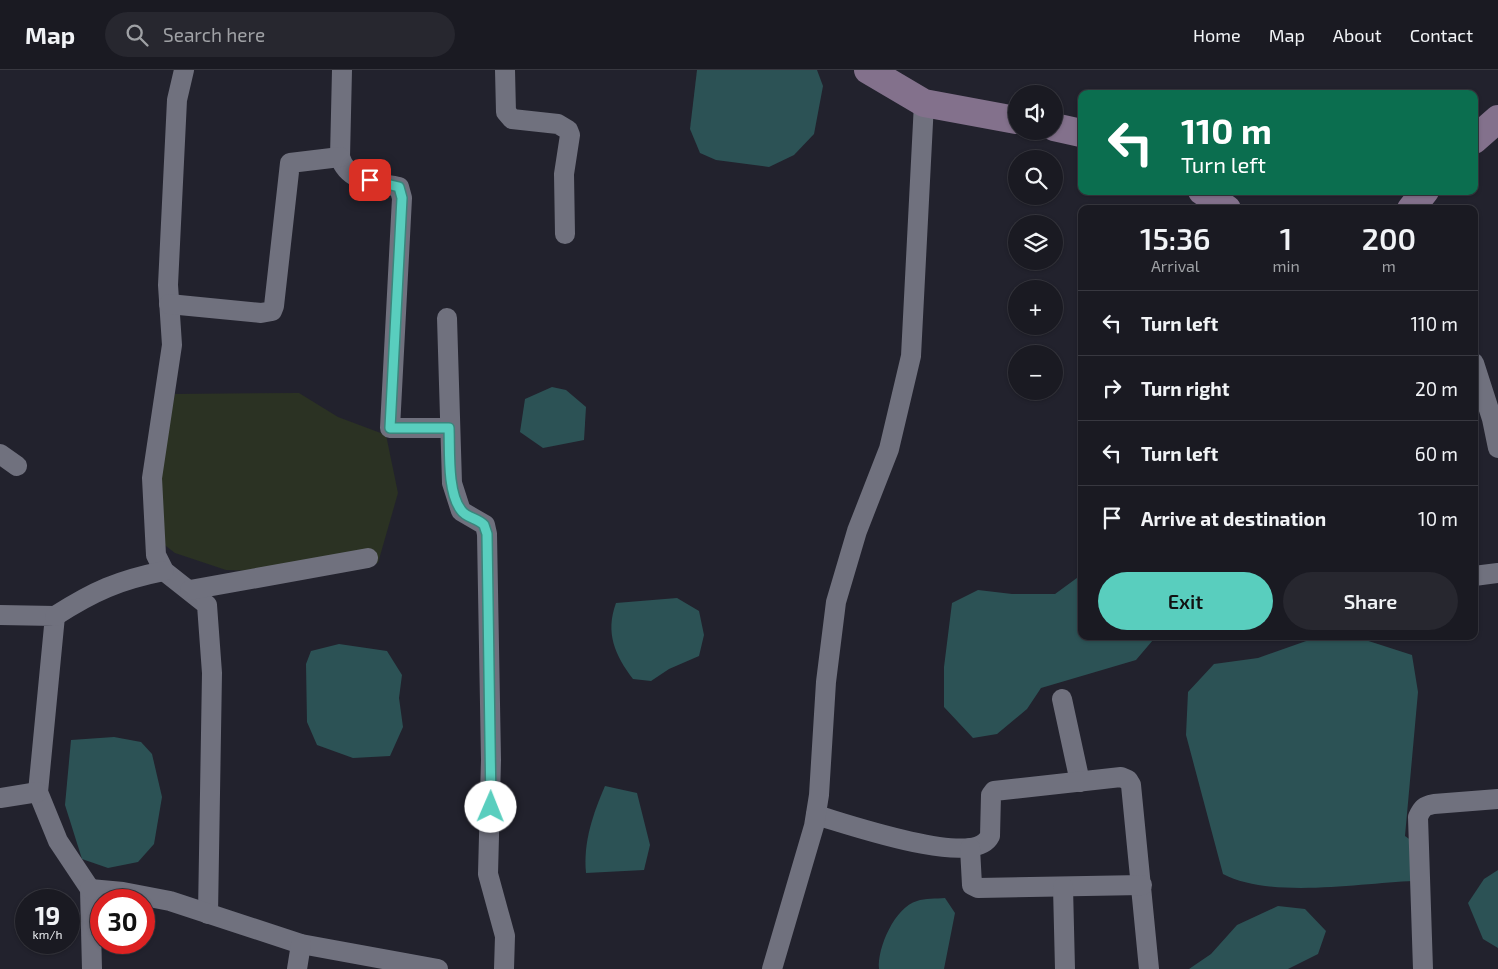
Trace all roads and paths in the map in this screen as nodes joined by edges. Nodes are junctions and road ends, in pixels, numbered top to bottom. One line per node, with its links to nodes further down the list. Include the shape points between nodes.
1 (184, 70): 17 (street, via 177,100)
2 (342, 70): 11 (street)
3 (505, 70): 16 (street, via 506,112 512,119 558,124 570,135 564,174)
4 (868, 70): 5 (street)
5 (924, 103): 6 (street); 36 (street, via 910,356 889,449 857,531 836,602)
6 (1008, 119)
7 (1498, 119): 10 (street)
8 (1063, 129): 9 (street)
9 (1078, 132)
10 (1478, 136)
11 (340, 157): 17 (street, via 290,163 272,311 261,313); 20 (street, via 347,173 399,187 402,198 390,428)
12 (1208, 195): 14 (street)
13 (1422, 195): 15 (street)
14 (1221, 205)
15 (1413, 205)
16 (565, 234)
17 (169, 304): 25 (street, via 172,345 152,478 156,555)
18 (447, 318): 20 (street)
19 (1478, 375): 21 (street)
20 (449, 428): 48 (street, via 456,499 465,514 484,525 487,534 491,760 488,874 505,936)
21 (1498, 448)
22 (0, 454): 23 (street)
23 (18, 466)
24 (368, 558): 28 (street)
25 (164, 571): 28 (street); 30 (street, via 107,586)
26 (1498, 572): 27 (street)
27 (1478, 575)
28 (190, 590): 42 (street, via 208,605 212,673)
29 (0, 615): 30 (street)
30 (55, 616): 33 (street)
31 (1062, 700): 32 (street)
32 (1080, 782): 37 (street, via 994,791 991,795 990,836 982,846); 38 (street, via 1121,777 1128,780)
33 (38, 792): 34 (street); 40 (street, via 58,841)
34 (0, 798)
35 (1498, 799): 52 (street, via 1434,804 1421,810 1418,817)
36 (816, 815): 37 (street, via 933,847); 49 (street)
37 (970, 848): 39 (street, via 970,878 972,885 978,888)
38 (1142, 884): 39 (street); 51 (street)
39 (1063, 887): 50 (street)
40 (90, 889)
41 (155, 898): 42 (street)
42 (208, 914): 43 (street)
43 (301, 944): 46 (street); 47 (street)
44 (92, 954): 45 (street)
45 (92, 969)
46 (297, 969)
47 (438, 969)
48 (504, 969)
49 (772, 969)
50 (1065, 969)
51 (1149, 969)
52 (1423, 969)

